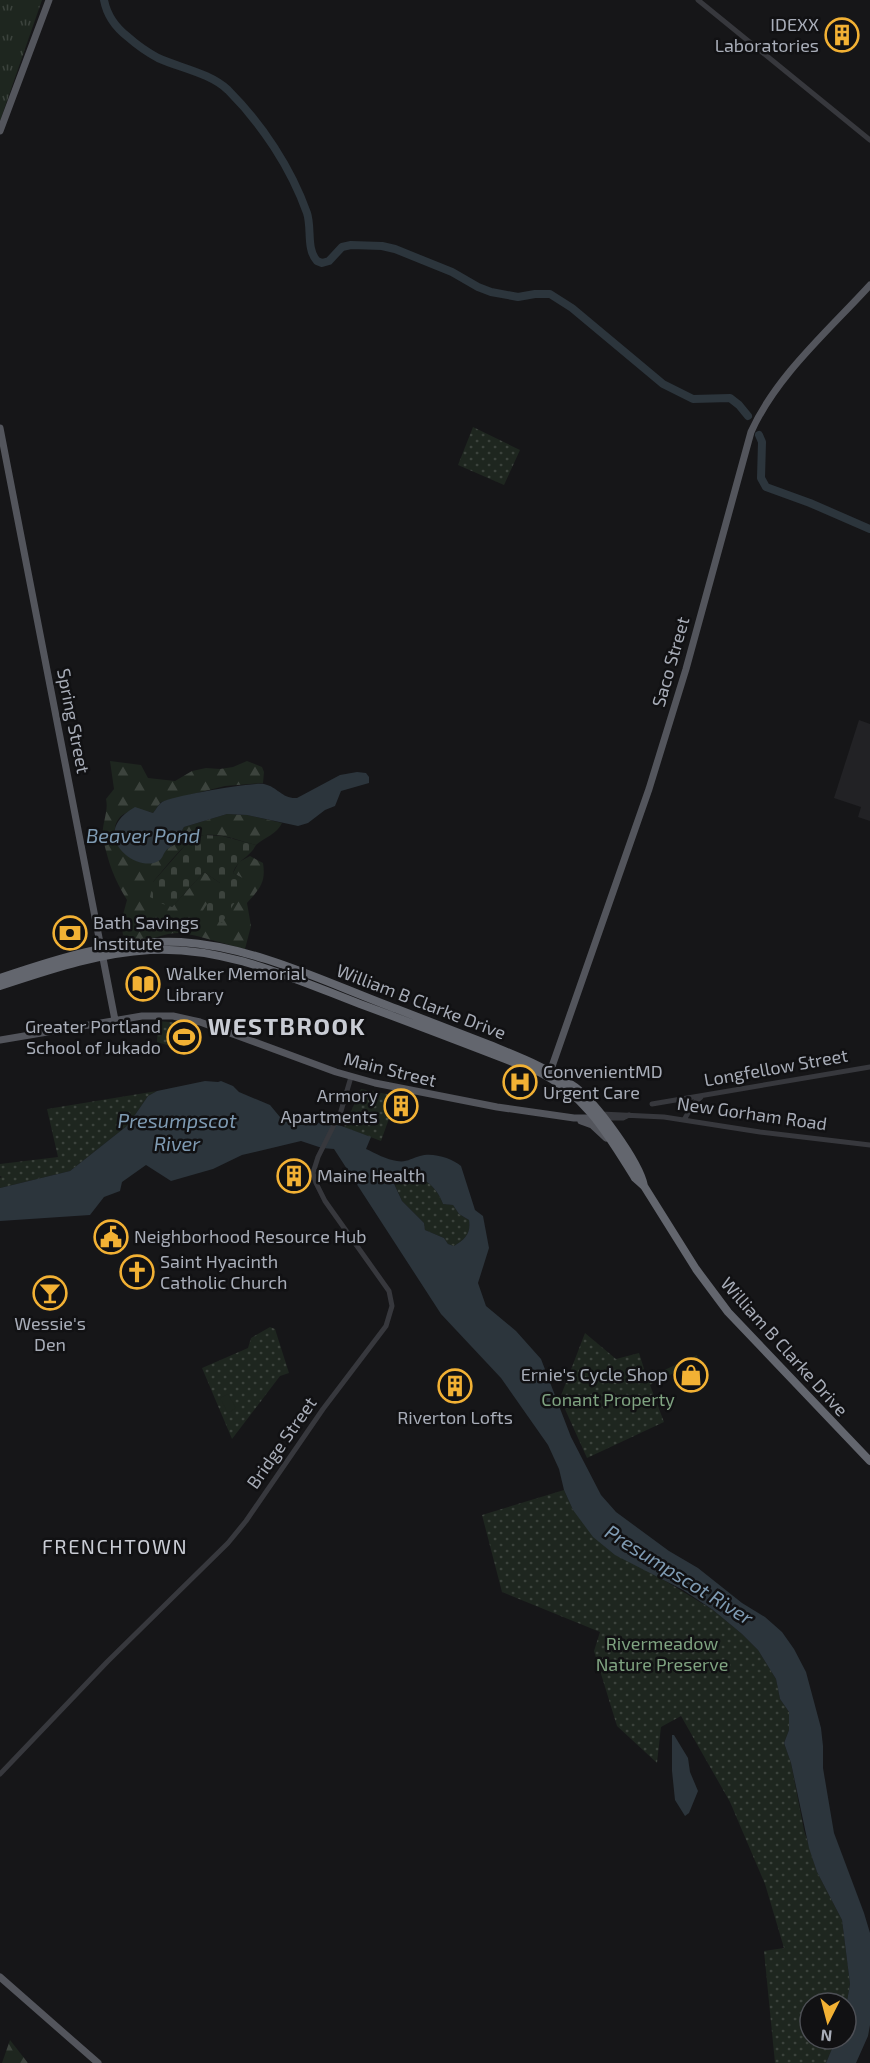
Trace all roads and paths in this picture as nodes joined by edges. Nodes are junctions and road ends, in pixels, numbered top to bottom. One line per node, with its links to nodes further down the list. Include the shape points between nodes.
1 (50, 0): 3 (main road)
2 (698, 0): 4 (street)
3 (0, 131)
4 (870, 140)
5 (870, 285): 13 (main road, Saco Street, via 771,395 751,432 649,789)
6 (0, 428): 7 (main road, Spring Street)
7 (102, 952): 8 (highway, William B Clarke Drive, via 71,955); 9 (highway, William B Clarke Drive); 10 (main road, Spring Street); 13 (highway, William B Clarke Drive, via 182,950 249,962)
8 (0, 978)
9 (0, 986)
10 (115, 1020): 11 (main road, Main Street); 14 (main road, Main Street, via 159,1015 200,1022)
11 (0, 1040)
12 (870, 1067): 15 (street, Longfellow Street)
13 (549, 1075): 18 (highway, William B Clarke Drive, via 576,1088)
14 (351, 1077): 17 (main road, Main Street, via 449,1099); 24 (street, Bridge Street, via 346,1100 313,1173 325,1201 389,1291 392,1306 386,1326 228,1543)
15 (701, 1097): 16 (street, Longfellow Street); 19 (street)
16 (652, 1104)
17 (567, 1116): 18 (main road, Main Street); 20 (main road, via 592,1125)
18 (599, 1116): 19 (street, New Gorham Road); 20 (highway, William B Clarke Drive); 22 (highway, William B Clarke Drive)
19 (684, 1120): 21 (street, New Gorham Road)
20 (612, 1141): 22 (highway, William B Clarke Drive)
21 (870, 1145)
22 (639, 1178): 23 (highway, William B Clarke Drive, via 732,1318)
23 (870, 1461)
24 (0, 1774)
25 (0, 1977): 26 (main road)
26 (98, 2063)

